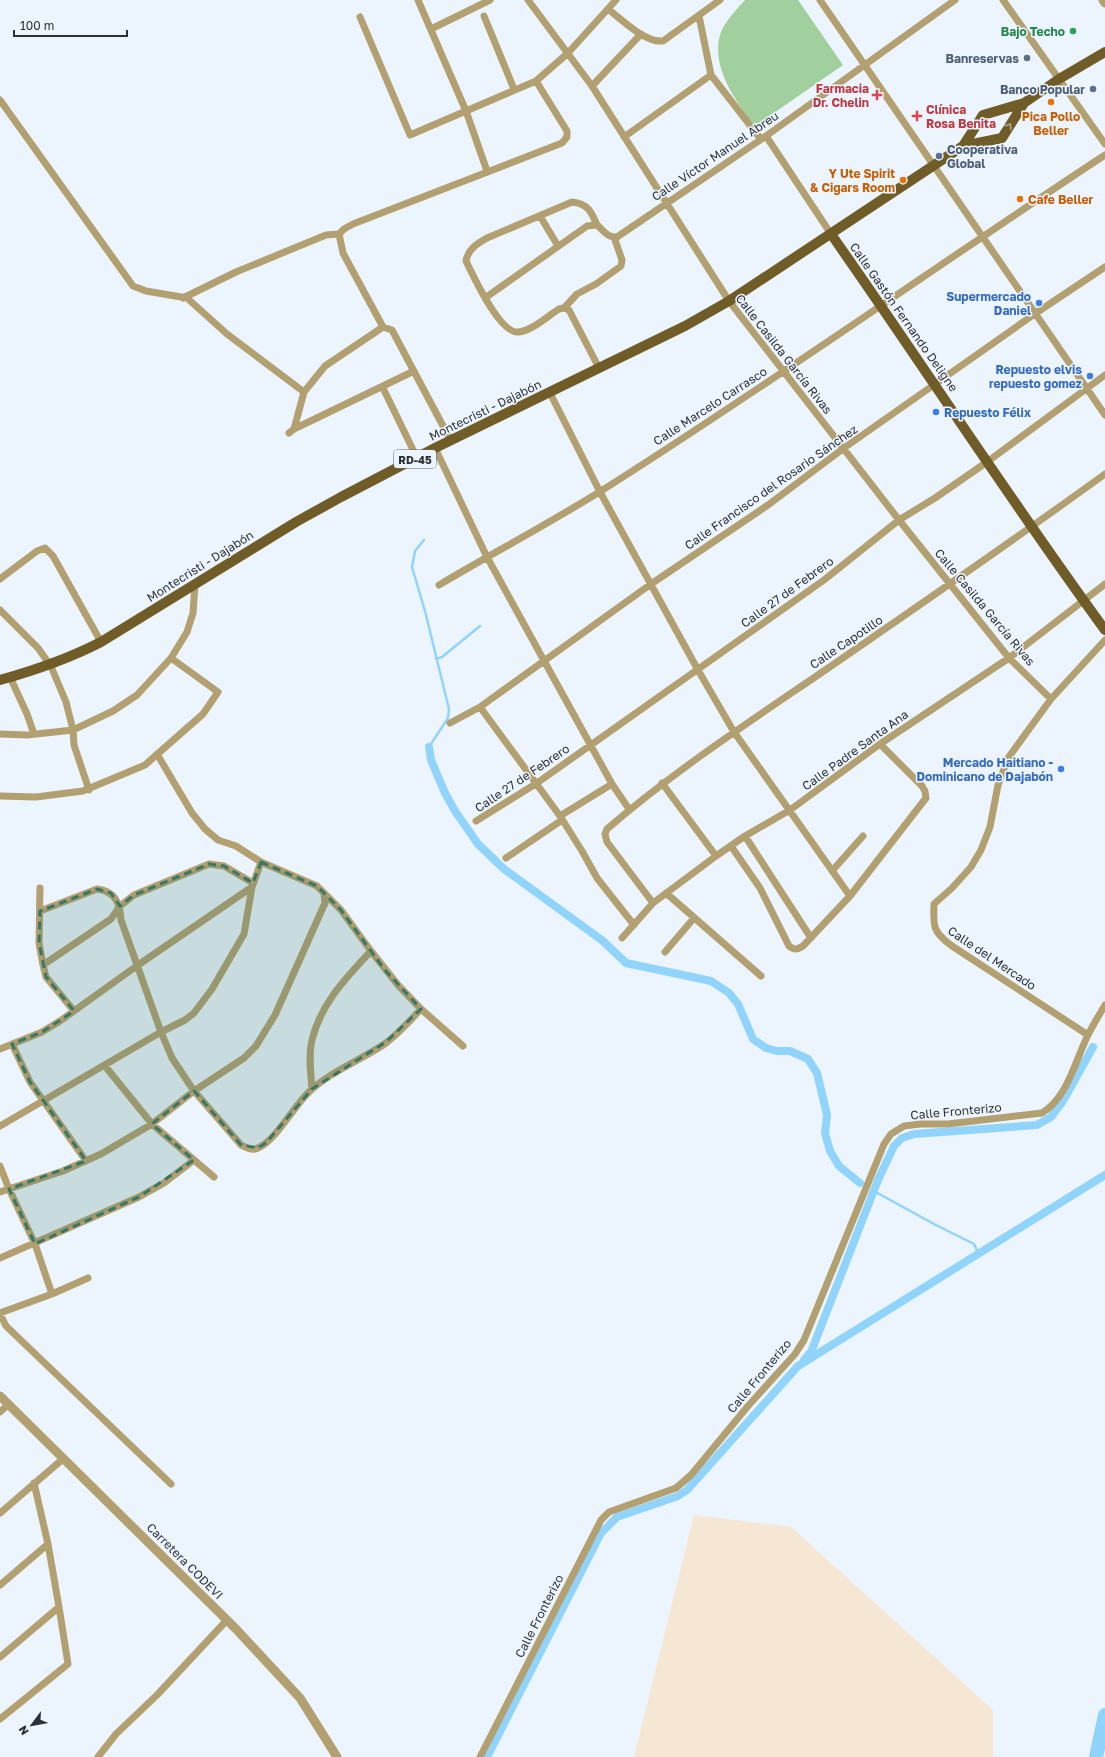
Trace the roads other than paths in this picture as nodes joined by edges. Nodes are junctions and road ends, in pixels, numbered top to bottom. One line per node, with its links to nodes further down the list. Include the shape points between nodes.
1 (418, 0): 15 (street)
2 (490, 0): 15 (street)
3 (616, 0): 11 (street)
4 (720, 0): 13 (street)
5 (820, 0): 19 (street)
6 (955, 0): 19 (street, Calle Víctor Manuel Abreu)
7 (1003, 0): 21 (street)
8 (1103, 0): 10 (street)
9 (530, 1): 17 (street, Calle Casilda García Rivas)
10 (1105, 3)
11 (608, 9): 16 (street); 17 (street)
12 (484, 16): 24 (street)
13 (699, 16): 16 (street, via 657,42); 20 (street)
14 (360, 17): 27 (street, via 410,135)
15 (431, 29): 27 (street)
16 (641, 34): 23 (street)
17 (568, 52): 22 (street); 23 (street, Calle Casilda García Rivas)
18 (1105, 52): 21 (main road, RD-45)
19 (864, 66): 29 (street, Calle Víctor Manuel Abreu); 33 (street)
20 (710, 75): 28 (street); 29 (street, Calle Gastón Fernando Deligne)
21 (1059, 79): 26 (main road, RD-45); 30 (street)
22 (536, 81): 24 (street); 34 (street, via 567,131 567,137 562,143)
23 (592, 86): 28 (street, Calle Casilda García Rivas)
24 (514, 90): 27 (street)
25 (0, 100): 44 (street, via 133,286)
26 (1024, 103): 31 (main road, RD-45, via 983,115); 31 (main road, RD-45, one-way to 26, via 1002,138)
27 (466, 110): 34 (street)
28 (624, 137): 35 (street, Calle Casilda García Rivas)
29 (763, 137): 35 (street, Calle Víctor Manuel Abreu); 39 (street, Calle Gastón Fernando Deligne)
30 (1105, 144)
31 (963, 146): 33 (main road, RD-45)
32 (1105, 155): 40 (street, Calle Marcelo Carrasco)
33 (935, 166): 39 (main road, RD-45); 40 (street)
34 (487, 171): 38 (street, via 353,224)
35 (667, 203): 41 (street, Calle Víctor Manuel Abreu); 46 (street, Calle Casilda García Rivas)
36 (540, 216): 37 (street, via 572,202 582,203); 42 (street); 45 (street, via 487,238 474,246 468,254 466,261)
37 (598, 225): 41 (street); 42 (street, via 587,226)
38 (339, 234): 44 (street, via 326,235 236,272); 50 (street, via 343,253)
39 (831, 234): 46 (main road, Montecristi - Dajabón / RD-45); 47 (main road, Calle Gastón Fernando Deligne)
40 (982, 236): 47 (street, Calle Marcelo Carrasco); 49 (street)
41 (614, 237): 48 (street, via 622,260 621,266 577,294)
42 (558, 246): 45 (street)
43 (1105, 267): 49 (street, Calle Francisco del Rosario Sánchez)
44 (183, 298): 58 (street, via 187,298 227,334)
45 (485, 298): 48 (street, via 505,326 518,333)
46 (729, 301): 51 (main road, Montecristi - Dajabón / RD-45, via 685,326); 53 (street, Calle Casilda García Rivas)
47 (881, 305): 53 (street, Calle Marcelo Carrasco); 55 (main road, Calle Gastón Fernando Deligne)
48 (564, 308): 51 (street, via 571,313)
49 (1036, 313): 55 (street, Calle Francisco del Rosario Sánchez); 57 (street)
50 (383, 327): 52 (street, via 392,330); 58 (street, via 325,366)
51 (599, 368): 59 (main road, Montecristi - Dajabón / RD-45)
52 (414, 371): 56 (street); 61 (street)
53 (783, 371): 63 (street, Calle Casilda García Rivas); 67 (street, Calle Marcelo Carrasco)
54 (1105, 375): 57 (street, Calle 27 de Febrero)
55 (936, 385): 63 (street, Calle Francisco del Rosario Sánchez); 65 (main road, Calle Gastón Fernando Deligne)
56 (383, 388): 58 (street, via 292,431); 64 (street)
57 (1086, 388): 60 (street); 65 (street, Calle 27 de Febrero)
58 (304, 392)
59 (550, 393): 61 (main road, Montecristi - Dajabón / RD-45); 67 (street)
60 (1105, 415)
61 (451, 441): 62 (main road, Montecristi - Dajabón / RD-45)
62 (435, 448): 64 (main road, Montecristi - Dajabón / RD-45); 70 (street)
63 (844, 448): 68 (street, Calle Casilda García Rivas); 72 (street, Calle Francisco del Rosario Sánchez, via 768,505)
64 (417, 458): 75 (main road, Montecristi - Dajabón / RD-45, via 296,522)
65 (987, 462): 68 (street, Calle 27 de Febrero); 69 (main road, Calle Gastón Fernando Deligne)
66 (1105, 474): 69 (street, Calle Capotillo)
67 (600, 492): 70 (street, Calle Marcelo Carrasco); 72 (street)
68 (899, 520): 73 (street, Calle Casilda García Rivas); 86 (street, Calle 27 de Febrero, via 824,580)
69 (1031, 528): 73 (street, Calle Capotillo); 77 (main road, Calle Gastón Fernando Deligne)
70 (487, 557): 76 (street, Calle Marcelo Carrasco); 84 (street)
71 (0, 579): 81 (street, via 37,551 45,548 53,556)
72 (651, 584): 84 (street, Calle Francisco del Rosario Sánchez); 86 (street)
73 (950, 584): 83 (street, Calle Casilda García Rivas); 92 (street, Calle Capotillo)
74 (1105, 584): 77 (street, Calle Padre Santa Ana)
75 (196, 585): 81 (main road, Montecristi - Dajabón / RD-45); 82 (street, via 193,613 187,632)
76 (439, 585)
77 (1083, 600): 79 (main road, Calle Gastón Fernando Deligne); 83 (street, Calle Padre Santa Ana)
78 (0, 610): 85 (street, via 38,648)
79 (1105, 630)
80 (1105, 640): 88 (street, Calle del Mercado)
81 (102, 642): 85 (main road, Montecristi - Dajabón / RD-45)
82 (172, 658): 91 (street, via 137,694 113,711); 97 (street, via 218,692 203,714)
83 (1008, 658): 88 (street, Calle Casilda García Rivas); 96 (street, Calle Padre Santa Ana)
84 (543, 660): 89 (street, Calle Francisco del Rosario Sánchez); 95 (street)
85 (50, 665): 87 (main road, Montecristi - Dajabón / RD-45); 91 (street, via 66,702)
86 (698, 670): 92 (street); 95 (street, Calle 27 de Febrero)
87 (5, 679): 94 (street, via 27,714)
88 (1051, 699): 135 (street, Calle del Mercado, via 1008,758 998,785 990,827 981,850 971,867 934,904 934,924 939,936 952,946)
89 (480, 707): 90 (street, Calle Francisco del Rosario Sánchez); 99 (street)
90 (450, 723)
91 (73, 730): 94 (street); 101 (street, via 74,745)
92 (734, 732): 98 (street, Calle Capotillo); 104 (street)
93 (0, 734): 94 (street)
94 (34, 734)
95 (591, 744): 99 (street, Calle 27 de Febrero); 100 (street)
96 (880, 744): 104 (street, Calle Padre Santa Ana); 118 (street, via 922,786 926,798)
97 (157, 754): 101 (street, via 145,765); 112 (street, via 192,813 205,829 218,840 236,846)
98 (662, 783): 103 (street, Calle Capotillo); 110 (street)
99 (537, 784): 105 (street); 106 (street, Calle 27 de Febrero)
100 (612, 784): 103 (street); 105 (street)
101 (88, 790): 102 (street, via 36,797)
102 (0, 796)
103 (629, 809): 119 (street, Calle Capotillo, via 607,829 607,842)
104 (790, 810): 107 (street, Calle Padre Santa Ana); 113 (street)
105 (561, 818): 111 (street); 123 (street, via 597,878)
106 (476, 821)
107 (745, 836): 109 (street, Calle Padre Santa Ana); 125 (street)
108 (863, 836): 113 (street)
109 (731, 846): 110 (street, Calle Padre Santa Ana); 125 (street, via 760,888 789,946 793,950 798,950)
110 (716, 856): 116 (street, Calle Padre Santa Ana)
111 (506, 858)
112 (261, 862): 114 (street); 117 (street, via 317,886)
113 (832, 871): 118 (street)
114 (253, 885): 120 (street, via 224,866 209,864 134,895); 129 (street); 134 (street, via 244,934 212,989 194,1013)
115 (40, 888): 121 (street)
116 (666, 893): 119 (street, Calle Padre Santa Ana); 122 (street)
117 (324, 894): 126 (street, via 342,910); 141 (street, via 325,903 274,1015 256,1046 244,1058)
118 (850, 896): 125 (street)
119 (653, 903): 123 (street, Calle Padre Santa Ana)
120 (120, 906): 121 (street, via 111,893 96,888); 128 (street, via 111,919); 129 (street, via 122,920)
121 (40, 911): 128 (street, via 39,943)
122 (694, 918): 127 (street); 130 (street)
123 (634, 925): 124 (street, Calle Padre Santa Ana)
124 (622, 938)
125 (811, 938)
126 (371, 951): 132 (street); 140 (street, via 340,984 320,1020 312,1041)
127 (665, 952)
128 (43, 965): 133 (street, via 46,976)
129 (138, 965): 133 (street); 134 (street)
130 (761, 976)
131 (1105, 1005): 135 (street, Calle Fronterizo)
132 (421, 1009): 137 (street); 140 (street, via 386,1042)
133 (74, 1011): 136 (street, via 42,1032)
134 (161, 1032): 139 (street); 141 (street, via 172,1058)
135 (1088, 1035): 171 (street, Calle Fronterizo, via 1062,1091 1051,1107 1042,1113 948,1124 904,1126 891,1134 884,1144 804,1340 795,1354 691,1475 676,1488 609,1512 601,1520)
136 (12, 1044): 138 (street); 142 (street, via 30,1082)
137 (463, 1046)
138 (0, 1049)
139 (105, 1066): 142 (street); 143 (street)
140 (312, 1089): 141 (street, via 298,1102 266,1143 250,1149 241,1145)
141 (194, 1091): 143 (street)
142 (43, 1102): 144 (street); 146 (street)
143 (152, 1124): 145 (street); 146 (street)
144 (0, 1126)
145 (194, 1160): 148 (street); 151 (street, via 164,1183 140,1197)
146 (86, 1161): 149 (street)
147 (0, 1166): 149 (street)
148 (214, 1177)
149 (9, 1189): 150 (street); 151 (street)
150 (0, 1192)
151 (35, 1244): 152 (street); 154 (street)
152 (0, 1258)
153 (88, 1278): 154 (street)
154 (52, 1294): 155 (street)
155 (0, 1314): 161 (street, via 6,1326)
156 (0, 1396): 157 (street, Carretera CODEVI)
157 (9, 1404): 158 (street); 159 (street, Carretera CODEVI)
158 (0, 1412)
159 (64, 1458): 160 (street); 166 (street, Carretera CODEVI)
160 (34, 1483): 162 (street); 163 (street)
161 (171, 1484)
162 (1, 1510)
163 (48, 1544): 164 (street); 165 (street)
164 (0, 1585)
165 (59, 1607): 167 (street); 168 (street, via 68,1664)
166 (227, 1620): 169 (street, via 116,1734); 170 (street, Carretera CODEVI, via 300,1698)
167 (0, 1657)
168 (0, 1719)
169 (98, 1757)
170 (337, 1757)
171 (480, 1757)

